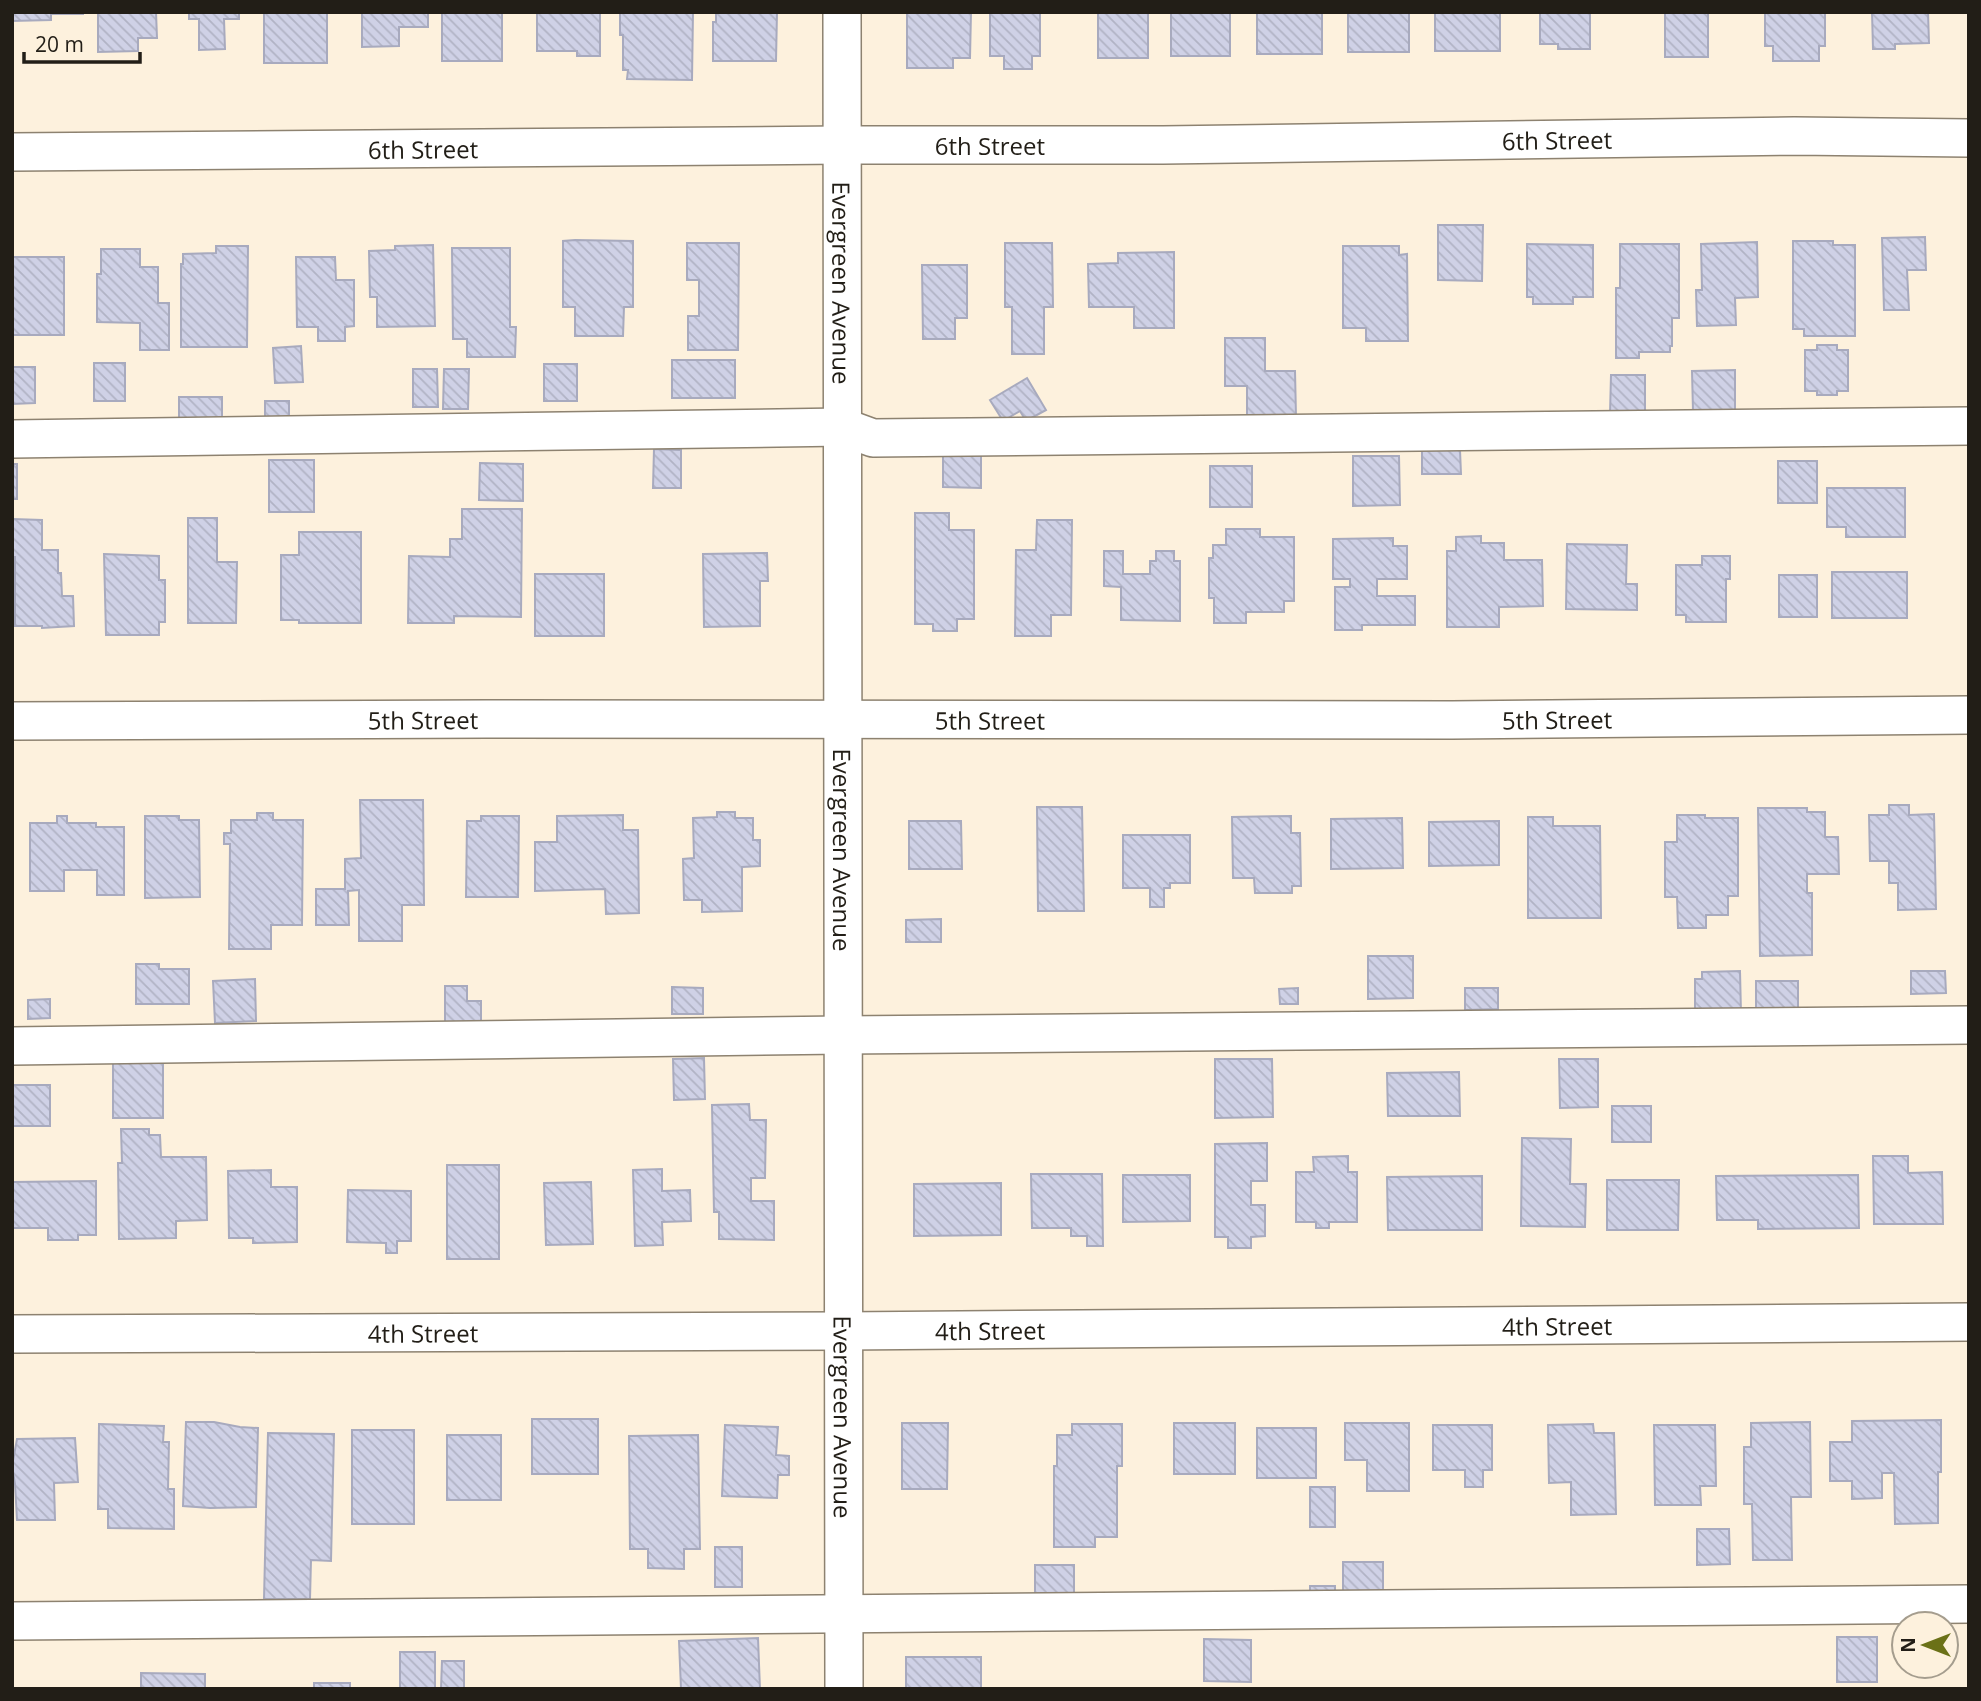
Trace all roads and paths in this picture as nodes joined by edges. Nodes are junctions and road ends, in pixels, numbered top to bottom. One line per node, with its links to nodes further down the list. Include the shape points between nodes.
1 (842, 12): 3 (street, Evergreen Avenue)
2 (1969, 138): 3 (street, 6th Street)
3 (842, 145): 4 (street, 6th Street); 6 (street, Evergreen Avenue)
4 (12, 152)
5 (1969, 426): 6 (street, via 887,438)
6 (843, 427): 7 (street); 10 (street, Evergreen Avenue)
7 (12, 439)
8 (1969, 715): 10 (street, 5th Street)
9 (12, 721): 10 (street, 5th Street)
10 (843, 721): 12 (street, Evergreen Avenue)
11 (1969, 1025): 12 (street)
12 (843, 1035): 13 (street); 15 (street, Evergreen Avenue)
13 (12, 1046)
14 (1969, 1322): 15 (street, 4th Street)
15 (844, 1331): 16 (street, 4th Street); 18 (street, Evergreen Avenue)
16 (12, 1334)
17 (1969, 1604): 18 (street)
18 (845, 1613): 19 (street); 20 (street, Evergreen Avenue)
19 (12, 1621)
20 (845, 1689)

